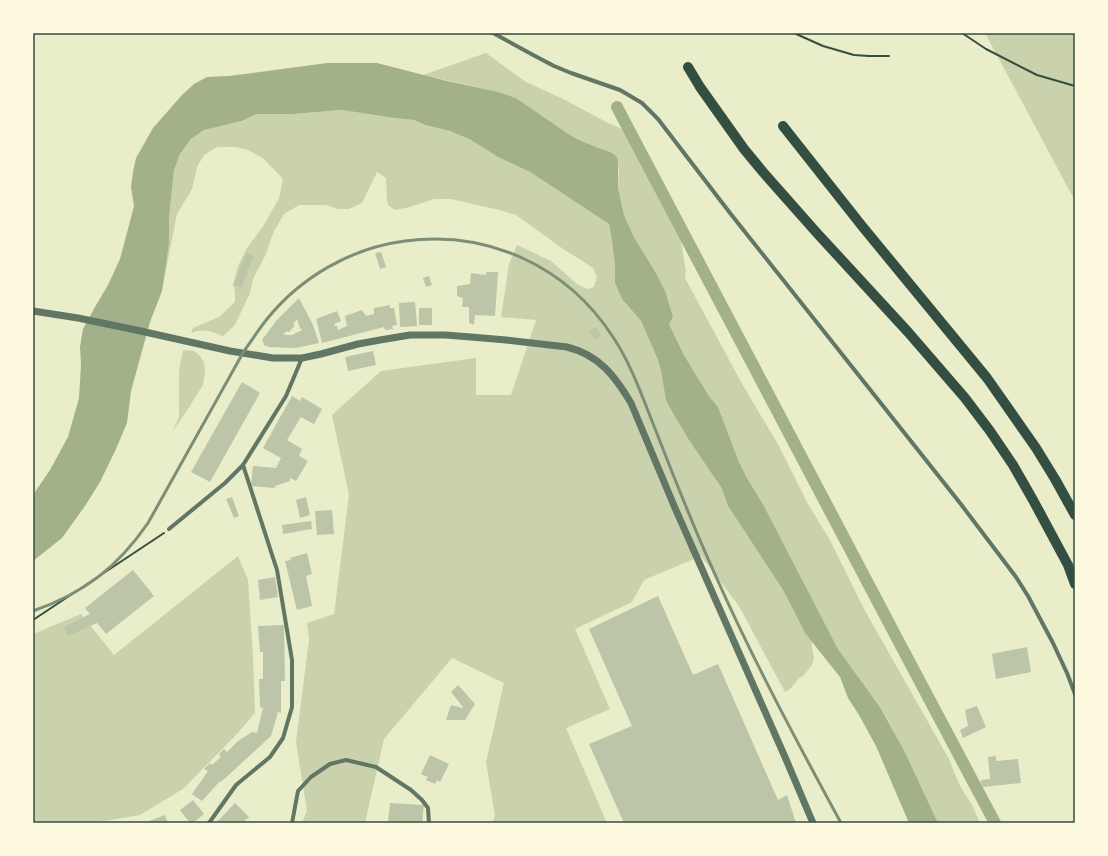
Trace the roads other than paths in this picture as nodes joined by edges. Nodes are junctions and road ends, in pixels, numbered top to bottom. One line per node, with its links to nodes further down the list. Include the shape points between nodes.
1 (493, 33): 10 (street, via 559,68 620,90 642,103 658,120 956,497 1016,577 1053,643)
2 (688, 67): 9 (highway, via 763,172 908,332 990,431 1013,465 1068,565)
3 (783, 126): 7 (highway, via 987,378 1036,448)
4 (33, 311): 5 (street, via 165,335 249,354 273,358)
5 (302, 358): 6 (street, via 286,396); 14 (street, via 365,342 410,335 445,335 526,342 577,350 603,366 622,387 631,403)
6 (243, 465): 8 (street); 11 (street, via 277,570 292,660 292,707 283,738 270,757 236,785)
7 (1075, 515)
8 (170, 529)
9 (1075, 584)
10 (1075, 694)
11 (209, 823)
12 (292, 823): 13 (street, via 298,791 311,776 330,764 346,760 376,767 411,790 428,808)
13 (429, 823)
14 (813, 823)

